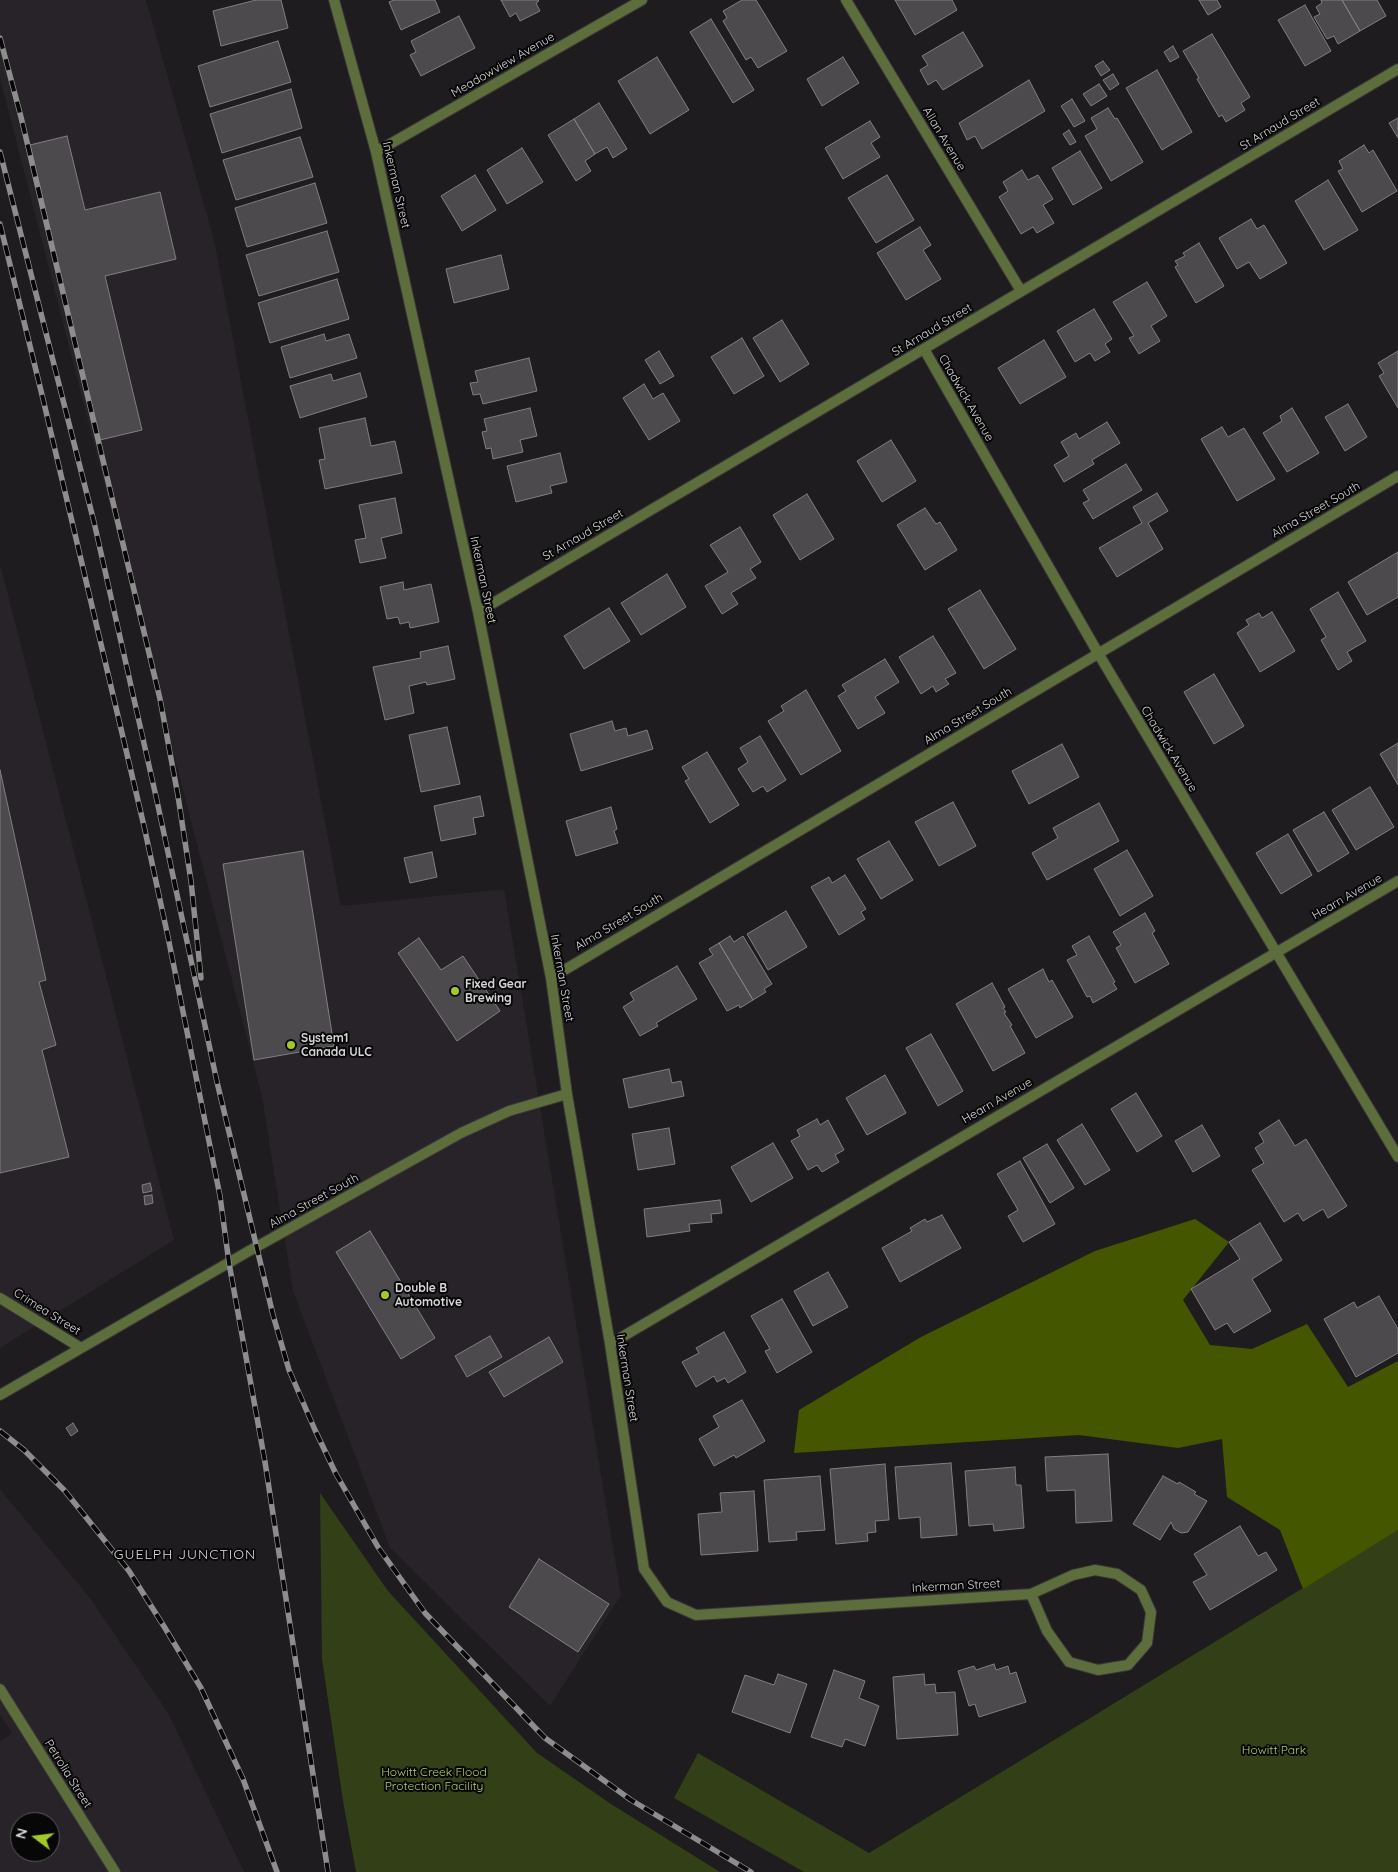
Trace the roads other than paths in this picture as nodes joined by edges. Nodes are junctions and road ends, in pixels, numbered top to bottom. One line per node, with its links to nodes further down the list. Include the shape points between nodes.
1 (334, 0): 5 (street, Inkerman Street)
2 (642, 0): 5 (street, Meadowview Avenue)
3 (846, 0): 6 (street, Allan Avenue)
4 (1398, 69): 6 (street, St Arnaud Street)
5 (376, 152): 9 (street, Inkerman Street)
6 (1021, 291): 7 (street, St Arnaud Street)
7 (924, 349): 9 (street, St Arnaud Street); 10 (street, Chadwick Avenue)
8 (1398, 476): 10 (street, Alma Street South)
9 (478, 612): 13 (street, Inkerman Street)
10 (1098, 653): 12 (street, Chadwick Avenue); 13 (street, Alma Street South)
11 (1398, 882): 12 (street, Hearn Avenue)
12 (1275, 953): 15 (street, Chadwick Avenue); 17 (street, Hearn Avenue)
13 (551, 978): 14 (street, Inkerman Street)
14 (567, 1094): 17 (street, Inkerman Street); 18 (street, Alma Street South, via 509,1111 461,1133)
15 (1398, 1157)
16 (0, 1298): 18 (street, Crimea Street)
17 (610, 1344): 20 (street, Inkerman Street, via 644,1569 667,1602 696,1615)
18 (81, 1348): 19 (street, Alma Street South)
19 (0, 1395)
20 (1031, 1594): 20 (street, Inkerman Street, via 1047,1630 1069,1662 1098,1670 1128,1665 1147,1643 1151,1612 1141,1590 1117,1574 1095,1570)
21 (0, 1690): 22 (street, Petrolia Street)
22 (115, 1872)

